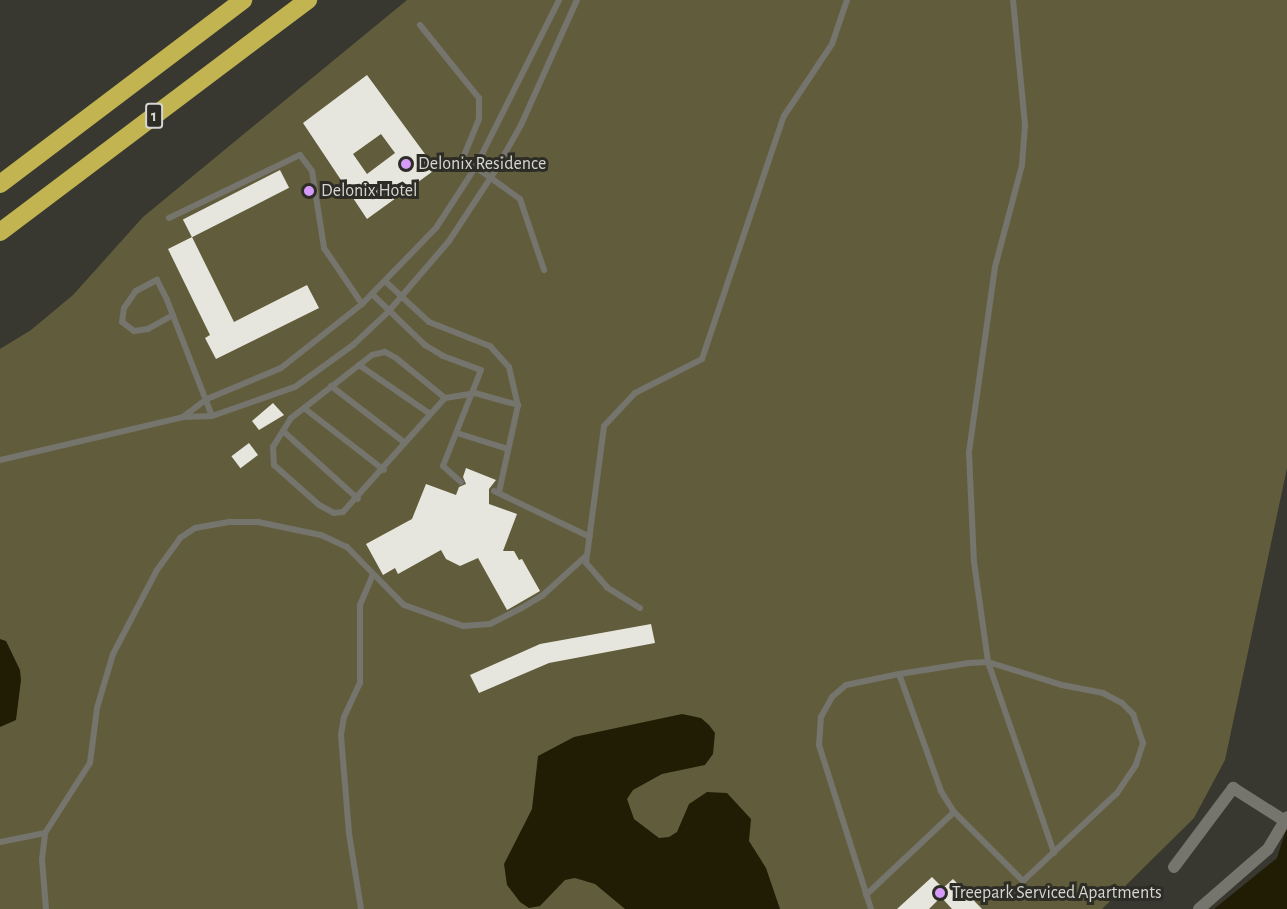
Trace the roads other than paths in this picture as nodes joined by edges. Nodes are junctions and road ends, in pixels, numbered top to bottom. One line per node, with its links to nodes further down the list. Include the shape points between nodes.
1 (243, 0): 10 (highway, 1)
2 (308, 0): 12 (highway, 1)
3 (559, 0): 8 (lane)
4 (577, 0): 9 (lane, via 521,125)
5 (847, 0): 38 (lane, via 832,44 784,116 702,359 635,393 604,426 598,445 597,498)
6 (1013, 0): 42 (lane, via 1025,125 1022,165 996,267 969,453 974,562)
7 (420, 25): 8 (lane, via 479,98 479,119 462,154)
8 (475, 168): 9 (lane); 14 (lane, via 436,228)
9 (492, 176): 13 (lane, via 520,199); 16 (lane, via 449,241)
10 (0, 184)
11 (169, 218): 17 (lane, via 300,155 312,171 324,248)
12 (0, 232)
13 (544, 270)
14 (385, 281): 15 (lane); 16 (lane)
15 (372, 294): 17 (lane); 18 (lane)
16 (401, 298): 18 (lane); 25 (lane, via 429,322 501,354 514,383)
17 (362, 304): 24 (lane, via 281,368)
18 (388, 312): 22 (lane, via 442,356 478,366 482,374); 28 (lane, via 353,345 296,387)
19 (173, 315): 19 (lane, via 148,329 134,331 122,322 124,308 136,291 152,280 160,284); 24 (lane)
20 (360, 365): 21 (lane); 23 (lane, via 372,355 385,352); 27 (lane)
21 (331, 386): 26 (lane); 32 (lane)
22 (475, 393): 23 (lane); 25 (lane); 31 (lane)
23 (445, 398): 27 (lane)
24 (207, 399): 28 (lane); 29 (lane)
25 (518, 405): 33 (lane)
26 (304, 408): 30 (lane); 35 (lane)
27 (430, 414): 32 (lane)
28 (212, 416): 29 (lane)
29 (183, 417): 34 (lane)
30 (283, 431): 37 (lane); 37 (lane, via 273,447 274,465 334,513 343,512)
31 (457, 433): 33 (lane); 36 (lane, via 443,466)
32 (405, 443): 35 (lane)
33 (508, 449): 38 (lane, via 496,492)
34 (0, 460)
35 (384, 470): 37 (lane)
36 (461, 482)
37 (358, 499)
38 (590, 537): 39 (lane)
39 (586, 556): 40 (lane, via 543,595 490,624 477,626 447,623 412,609); 41 (lane, via 589,569)
40 (373, 575): 46 (lane, via 347,547 321,535 258,522 195,528 180,537 157,570 113,654 99,700 90,763); 52 (lane, via 360,605 360,683 344,717 341,735 349,833)
41 (640, 608)
42 (988, 662): 43 (lane); 48 (lane); 48 (lane, via 1062,686 1103,693 1122,703 1139,726 1143,743 1136,765 1117,793)
43 (899, 674): 44 (lane, via 929,766); 50 (lane, via 846,685 832,697 821,717 819,745)
44 (954, 812): 48 (lane, via 1018,879 1026,880); 50 (lane)
45 (1286, 819): 49 (street, via 1233,788); 54 (street, via 1268,849)
46 (45, 833): 47 (lane); 51 (lane, via 42,859)
47 (0, 842)
48 (1054, 853)
49 (1174, 867)
50 (866, 895): 53 (lane)
51 (46, 909)
52 (361, 909)
53 (871, 909)
54 (1199, 909)

